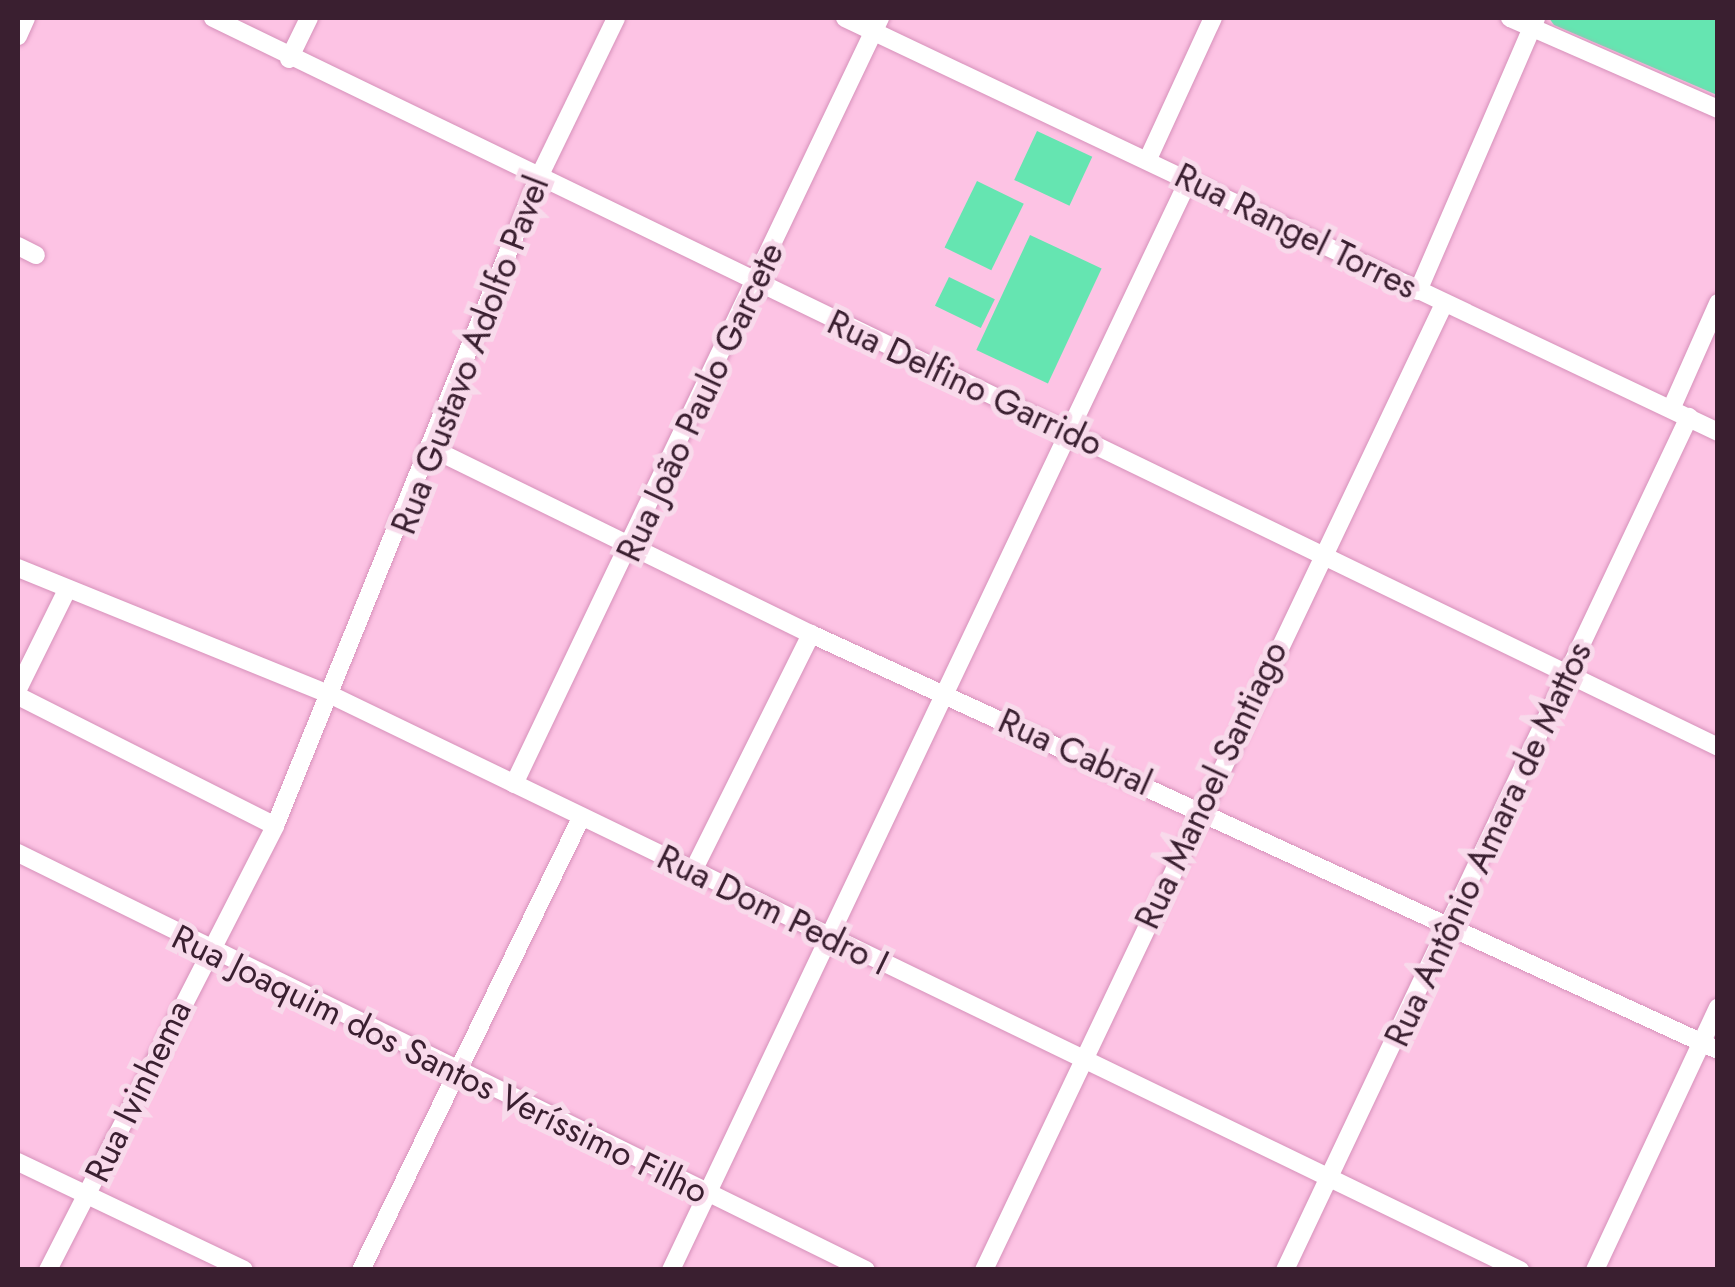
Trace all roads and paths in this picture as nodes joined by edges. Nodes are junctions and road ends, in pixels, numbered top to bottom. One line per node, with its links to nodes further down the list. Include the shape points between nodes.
1 (26, 18): 10 (street)
2 (212, 18): 11 (street, Rua Delfino Garrido)
3 (309, 18): 11 (street)
4 (616, 18): 15 (street, Rua Gustavo Adolfo Pavel)
5 (845, 18): 9 (street, Rua Rangel Torres)
6 (1213, 18): 13 (street)
7 (1510, 18): 8 (street)
8 (1534, 22): 12 (street); 19 (street)
9 (877, 24): 13 (street, Rua Rangel Torres); 18 (street, Rua João Paulo Garcete)
10 (18, 36)
11 (289, 59): 15 (street, Rua Delfino Garrido)
12 (1718, 109)
13 (1148, 159): 14 (street, Rua Rangel Torres)
14 (1190, 179): 19 (street, Rua Rangel Torres); 25 (street)
15 (537, 181): 18 (street, Rua Delfino Garrido); 26 (street, Rua Gustavo Adolfo Pavel)
16 (18, 246): 17 (street)
17 (36, 255)
18 (758, 284): 25 (street, Rua Delfino Garrido); 27 (street, Rua João Paulo Garcete)
19 (1418, 291): 20 (street, Rua Rangel Torres)
20 (1444, 304): 22 (street, Rua Rangel Torres); 28 (street, Rua Manoel Santiago)
21 (1718, 304): 22 (street)
22 (1672, 406): 23 (street, Rua Rangel Torres)
23 (1689, 417): 24 (street, Rua Rangel Torres); 32 (street, Rua Antônio Amara de Mattos)
24 (1718, 432)
25 (1070, 433): 28 (street, Rua Delfino Garrido); 34 (street)
26 (435, 450): 27 (street, Rua Cabral); 35 (street, Rua Gustavo Adolfo Pavel)
27 (632, 547): 31 (street, Rua Cabral); 37 (street, Rua João Paulo Garcete)
28 (1322, 553): 32 (street, Rua Delfino Garrido); 38 (street, Rua Manoel Santiago)
29 (18, 568): 30 (street, Rua Dom Pedro I)
30 (64, 594): 33 (street); 35 (street, Rua Dom Pedro I)
31 (811, 634): 34 (street, Rua Cabral); 42 (street)
32 (1570, 670): 36 (street, Rua Delfino Garrido); 43 (street, Rua Antônio Amara de Mattos)
33 (18, 692): 40 (street)
34 (947, 694): 38 (street, Rua Cabral); 44 (street)
35 (333, 696): 37 (street, Rua Dom Pedro I); 40 (street, Rua Ivinhema)
36 (1718, 747)
37 (514, 784): 39 (street, Rua Dom Pedro I)
38 (1200, 809): 43 (street, Rua Cabral); 48 (street, Rua Manoel Santiago)
39 (581, 818): 42 (street, Rua Dom Pedro I); 49 (street)
40 (274, 826): 45 (street, Rua Ivinhema)
41 (18, 853): 45 (street, Rua Joaquim dos Santos Veríssimo Filho)
42 (693, 871): 44 (street, Rua Dom Pedro I)
43 (1452, 926): 47 (street, Rua Cabral); 51 (street, Rua Antônio Amara de Mattos)
44 (832, 937): 48 (street, Rua Dom Pedro I); 53 (street)
45 (207, 949): 49 (street, Rua Joaquim dos Santos Veríssimo Filho); 52 (street, Rua Ivinhema)
46 (1718, 1006): 47 (street)
47 (1709, 1046): 62 (street)
48 (1080, 1061): 51 (street, Rua Dom Pedro I); 59 (street, Rua Manoel Santiago)
49 (458, 1074): 53 (street, Rua Joaquim dos Santos Veríssimo Filho); 56 (street)
50 (18, 1162): 52 (street)
51 (1328, 1177): 60 (street, Rua Antônio Amara de Mattos); 61 (street, Rua Dom Pedro I)
52 (88, 1195): 54 (street, Rua Ivinhema); 55 (street)
53 (706, 1196): 57 (street); 58 (street, Rua Joaquim dos Santos Veríssimo Filho)
54 (48, 1270)
55 (244, 1270)
56 (362, 1270)
57 (671, 1270)
58 (866, 1270)
59 (984, 1270)
60 (1285, 1270)
61 (1520, 1270)
62 (1596, 1270)

